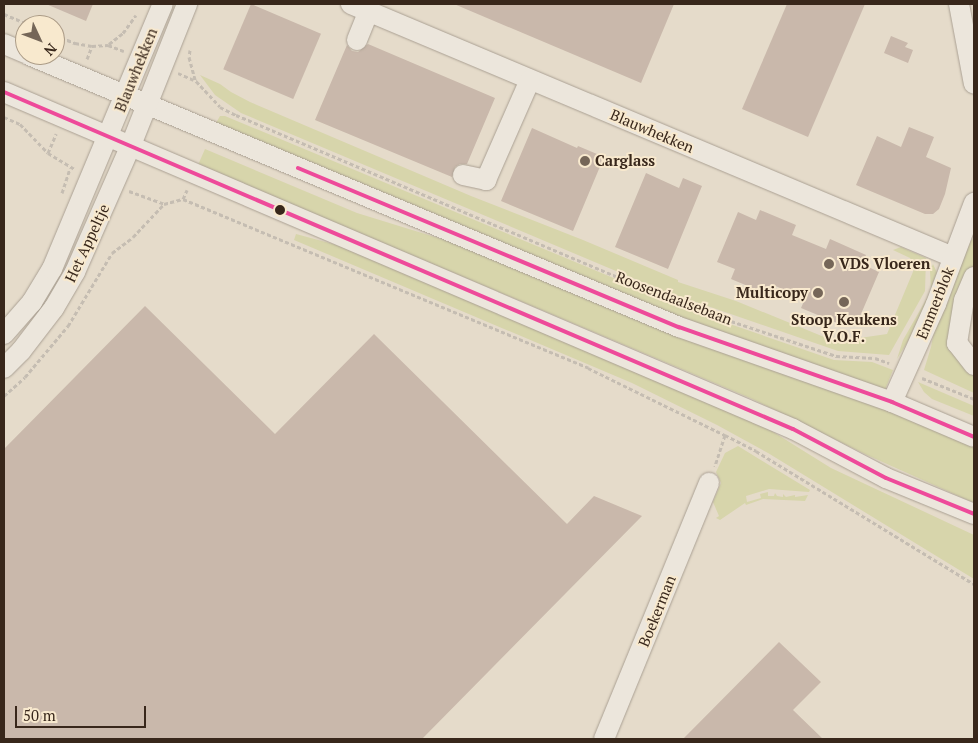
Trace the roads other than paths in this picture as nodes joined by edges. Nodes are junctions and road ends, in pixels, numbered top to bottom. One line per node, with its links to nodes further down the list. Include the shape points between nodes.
1 (163, 4): 10 (street, Blauwhekken)
2 (187, 4): 11 (street, Blauwhekken)
3 (959, 4): 8 (street)
4 (360, 8): 5 (street); 7 (street, Blauwhekken)
5 (357, 40)
6 (53, 65): 10 (street, Roosendaalsebaan)
7 (530, 80): 14 (street, via 486,180); 16 (street, Blauwhekken)
8 (974, 84)
9 (4, 92): 12 (street)
10 (126, 96): 11 (street, Roosendaalsebaan); 12 (street, Blauwhekken)
11 (147, 105): 13 (street, Het Appeltje); 21 (street, Roosendaalsebaan, via 679,328)
12 (109, 137): 13 (street); 18 (street, Het Appeltje, via 52,269 32,302)
13 (130, 145): 20 (street, Het Appeltje, via 75,272 54,308); 24 (street, via 793,429 886,478)
14 (463, 175)
15 (972, 214): 16 (street, Emmerblok)
16 (953, 257): 21 (street, Emmerblok)
17 (974, 277): 19 (street, via 964,300 957,343)
18 (4, 334)
19 (974, 365)
20 (4, 368)
21 (892, 402): 22 (street, Roosendaalsebaan)
22 (974, 436)
23 (709, 483): 25 (street, Boekerman)
24 (974, 514)
25 (604, 739)

